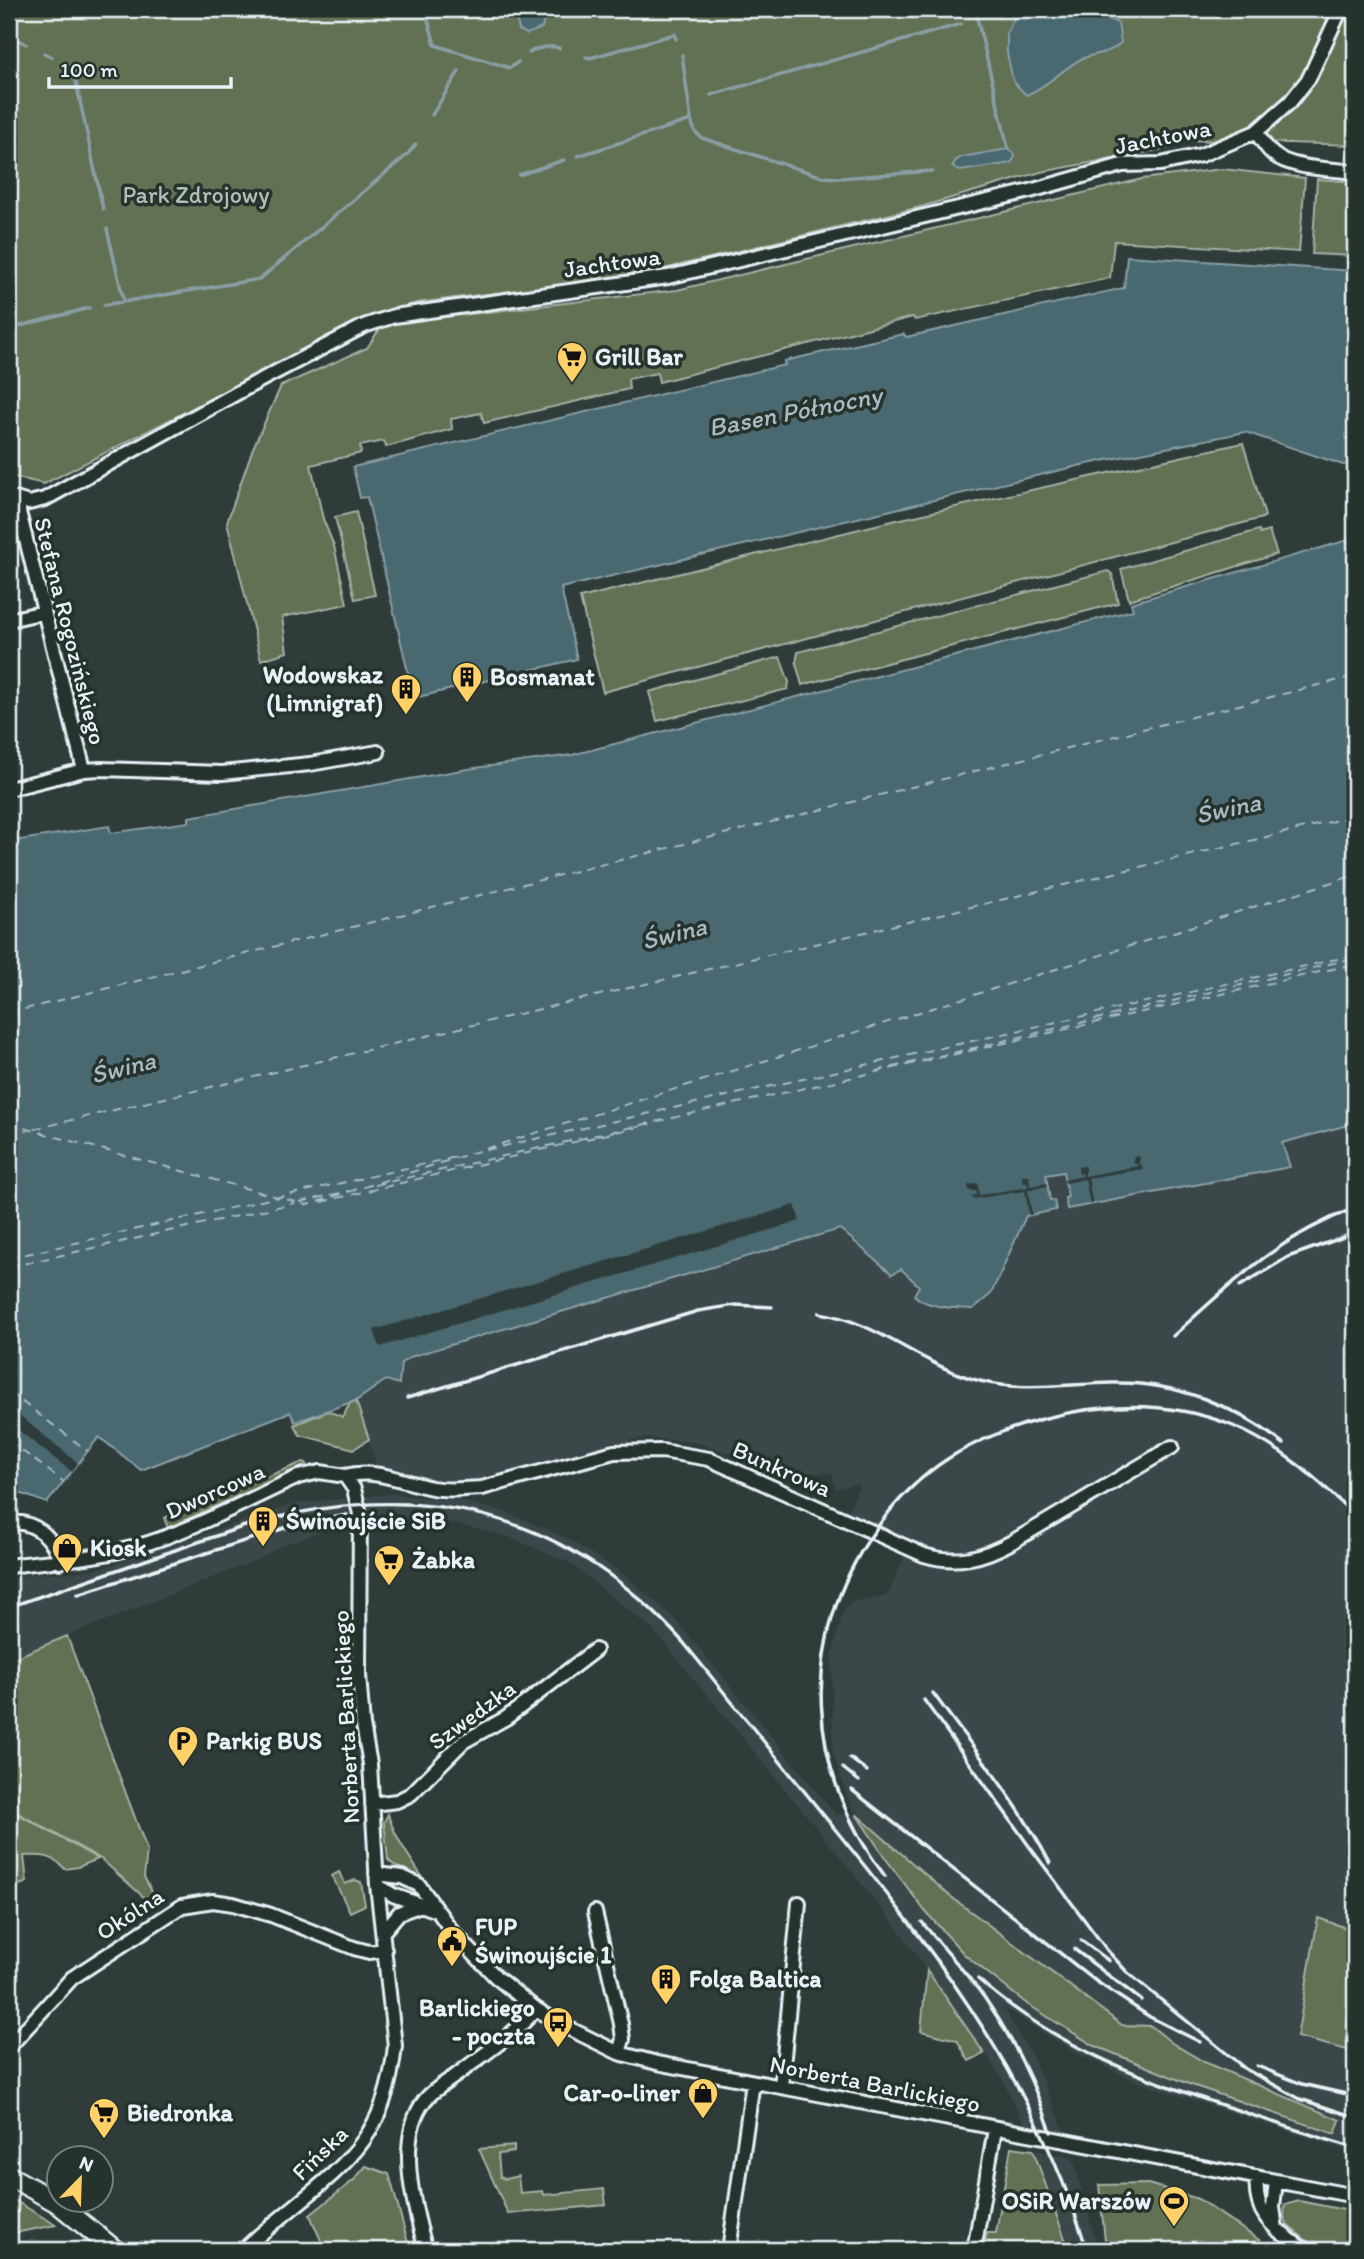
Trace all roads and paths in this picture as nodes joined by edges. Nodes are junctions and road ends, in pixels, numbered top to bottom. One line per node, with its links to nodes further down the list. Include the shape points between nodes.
1 (1341, 9): 2 (street, Jachtowa, via 1309,78 1281,111)
2 (1255, 132): 3 (street, via 1281,160); 4 (street, Jachtowa, via 1201,155 1161,164 1122,165 668,277 394,316 364,326 46,499 36,503)
3 (1355, 172)
4 (14, 500): 5 (street, Stefana Rogozińskiego)
5 (44, 612): 6 (street); 8 (street, Stefana Rogozińskiego)
6 (9, 620)
7 (378, 752): 8 (street, via 234,773 123,768)
8 (84, 771): 9 (street)
9 (9, 789)
10 (1171, 1447): 11 (street, Bunkrowa, via 1012,1542 986,1555 961,1560 924,1555 723,1465 685,1454 614,1452 461,1490 379,1474)
11 (345, 1476): 13 (street, Dworcowa, via 320,1472 298,1477 167,1536 118,1552); 16 (street, Norberta Barlickiego, via 354,1489 359,1514 359,1675)
12 (9, 1523): 13 (street, via 24,1522 41,1531)
13 (60, 1562): 14 (street, Dworcowa)
14 (9, 1566)
15 (595, 1650): 16 (street, Szwedzka, via 506,1718 463,1742 411,1794)
16 (372, 1804): 17 (street, Norberta Barlickiego)
17 (377, 1880): 19 (street, Norberta Barlickiego, via 393,1895); 20 (street, Norberta Barlickiego, via 402,1877 419,1885); 22 (street, Norberta Barlickiego)
18 (799, 1903): 28 (street)
19 (422, 1905): 20 (street, Norberta Barlickiego); 22 (street, via 399,1913)
20 (435, 1910): 24 (street, Norberta Barlickiego, via 480,1961)
21 (595, 1912): 26 (street, via 621,2024)
22 (383, 1932): 23 (street, Norberta Barlickiego)
23 (385, 1950): 25 (street, Okólna, via 354,1948 233,1903 182,1906 72,1978); 35 (street, Fińska, via 395,2046 378,2116 367,2137 337,2172)
24 (536, 2009): 26 (street, Norberta Barlickiego); 38 (street, via 515,2031 425,2100 415,2116 408,2152)
25 (9, 2047)
26 (619, 2053): 27 (street, Norberta Barlickiego)
27 (753, 2082): 28 (street, Norberta Barlickiego); 39 (street)
28 (780, 2087): 29 (street, Norberta Barlickiego)
29 (995, 2129): 31 (street, Norberta Barlickiego); 40 (street)
30 (9, 2176): 36 (highway, via 56,2202)
31 (1257, 2177): 32 (street, Norberta Barlickiego); 34 (street, via 1265,2218)
32 (1276, 2181): 33 (street, Norberta Barlickiego); 34 (street)
33 (1355, 2196)
34 (1276, 2229): 41 (street)
35 (247, 2246): 37 (street, Fińska)
36 (116, 2250)
37 (236, 2250)
38 (426, 2250)
39 (729, 2250)
40 (974, 2250)
41 (1304, 2250)

